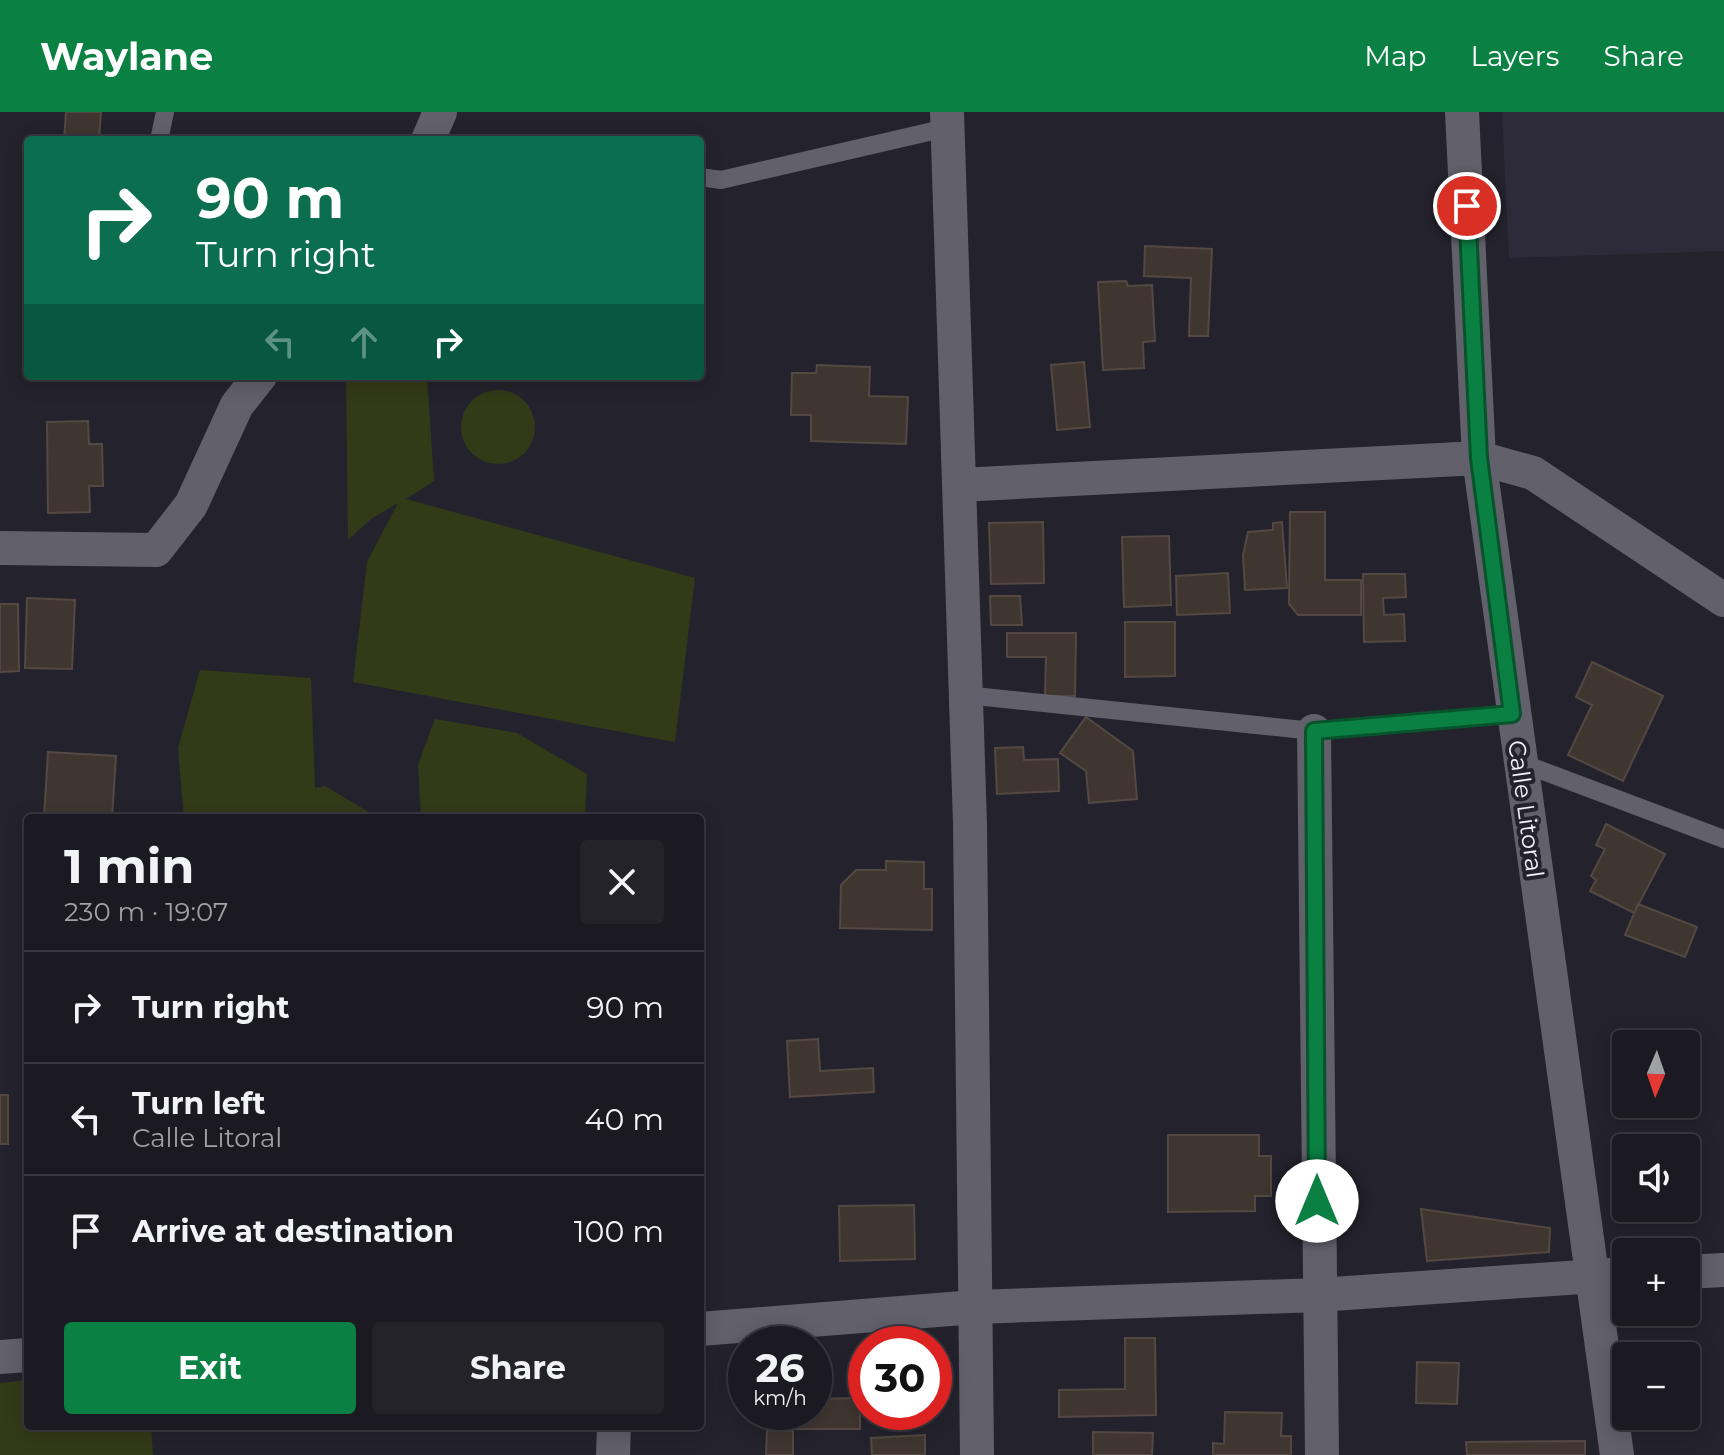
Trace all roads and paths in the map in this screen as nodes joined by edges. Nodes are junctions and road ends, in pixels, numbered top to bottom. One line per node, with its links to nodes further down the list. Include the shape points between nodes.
1 (165, 112): 5 (lane)
2 (440, 112): 6 (street)
3 (1462, 112): 9 (street, Calle Litoral)
4 (946, 120): 7 (lane, via 721,180); 10 (street)
5 (160, 136)
6 (430, 136)
7 (704, 178)
8 (257, 380): 11 (street, via 237,405 191,505 156,550)
9 (1479, 458): 10 (street); 12 (street, via 1533,473); 14 (street, Calle Litoral)
10 (959, 485): 13 (street)
11 (0, 548)
12 (1724, 600)
13 (965, 695): 15 (lane); 23 (street)
14 (1512, 714): 15 (lane); 16 (street, Calle Litoral)
15 (1314, 731): 22 (street)
16 (1519, 762): 17 (lane); 21 (street, Calle Litoral)
17 (1724, 839)
18 (1724, 1270): 19 (street)
19 (1700, 1271)
20 (1612, 1275): 21 (street)
21 (1592, 1276): 22 (street); 31 (street, Calle Litoral)
22 (1318, 1295): 23 (street); 30 (street)
23 (975, 1307): 24 (street); 29 (street)
24 (704, 1329)
25 (24, 1355): 26 (street)
26 (0, 1357)
27 (614, 1430): 28 (street)
28 (613, 1455)
29 (977, 1455)
30 (1322, 1455)
31 (1617, 1455)

